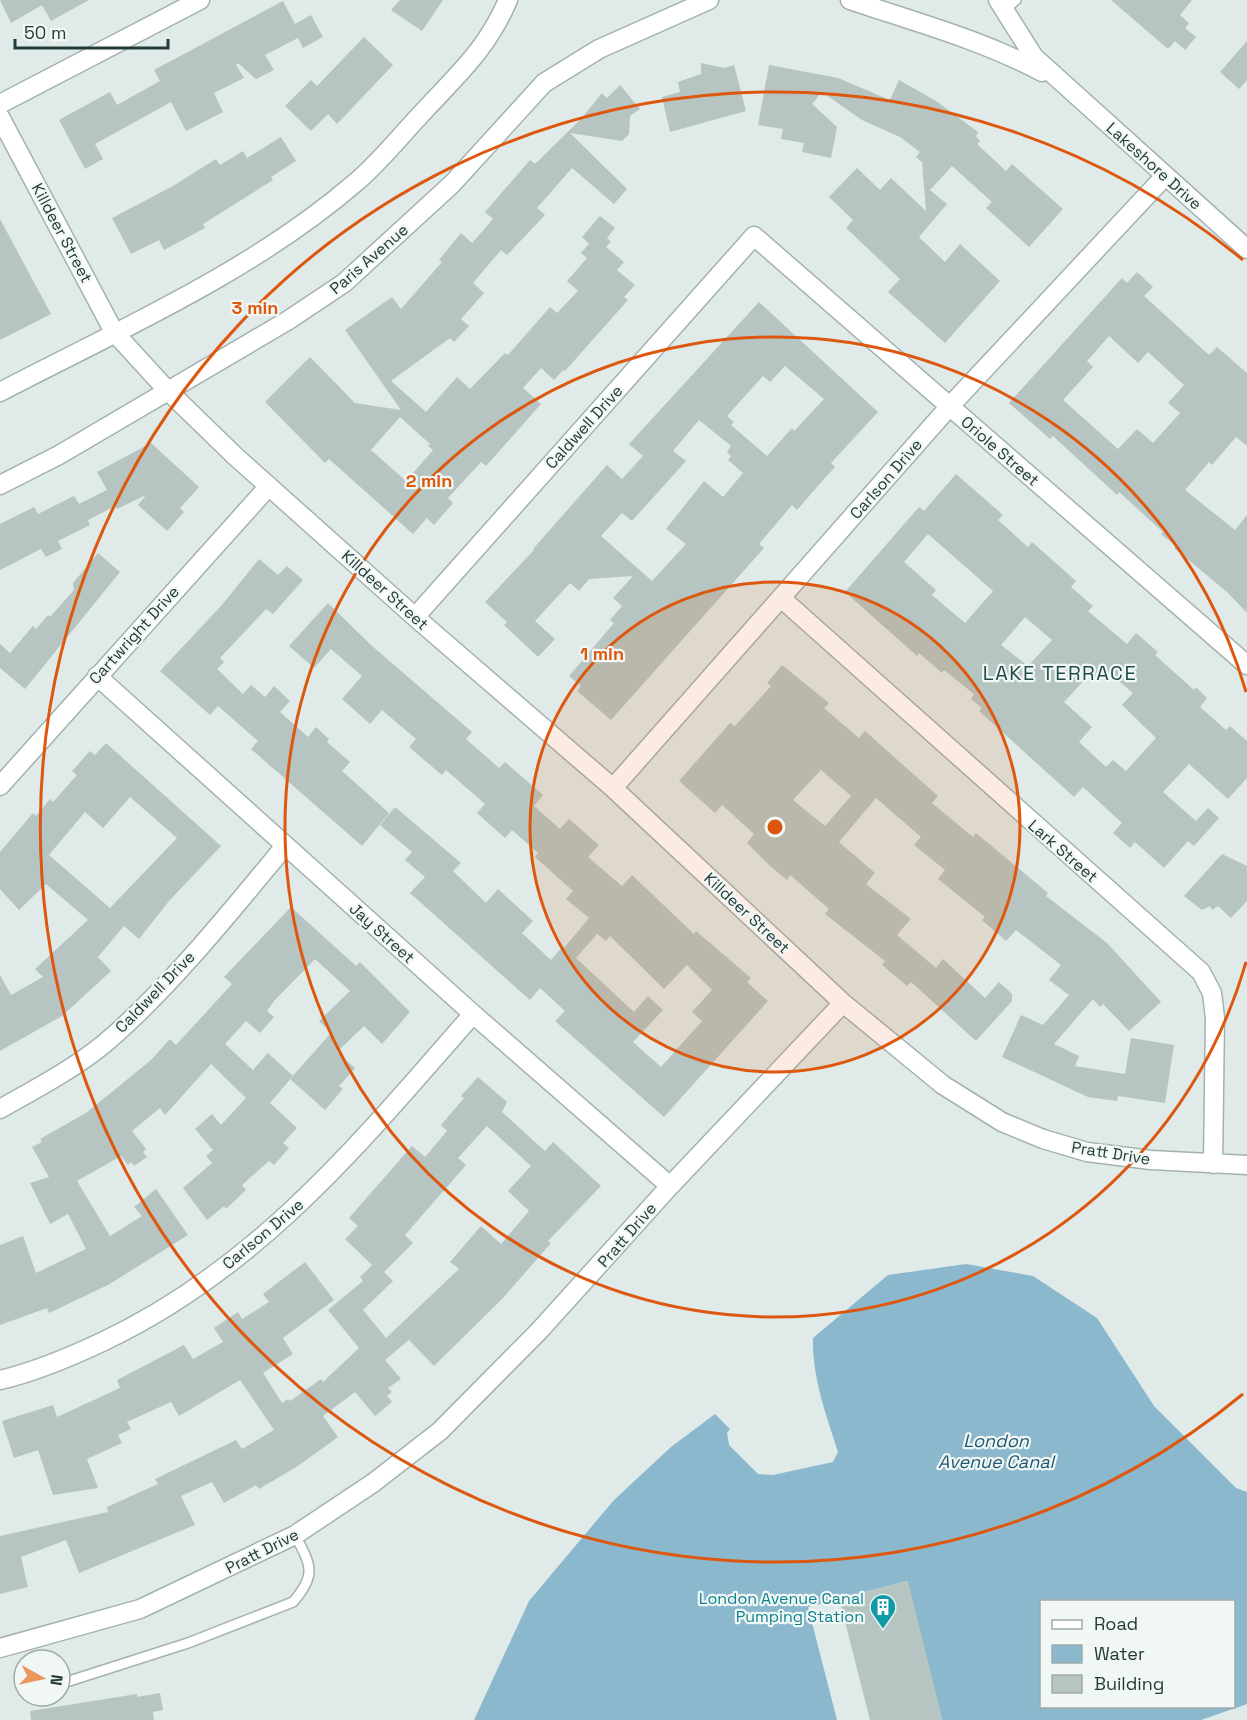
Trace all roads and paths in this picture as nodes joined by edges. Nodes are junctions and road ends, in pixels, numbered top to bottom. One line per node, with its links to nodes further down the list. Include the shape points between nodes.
1 (200, 0): 7 (street)
2 (508, 0): 12 (street, via 478,53 356,182 262,250)
3 (709, 0): 13 (street, Paris Avenue, via 599,49 544,83 452,184 344,284)
4 (850, 0): 6 (street, Lakeshore Drive, via 1016,58)
5 (1006, 3): 6 (street, Lakeshore Drive, via 1034,57)
6 (1061, 82): 9 (street, Lakeshore Drive)
7 (0, 104)
8 (0, 117): 12 (street, Killdeer Street)
9 (1165, 176): 11 (street, Lakeshore Drive); 15 (street, Carlson Drive)
10 (754, 236): 15 (street, Oriole Street); 19 (street, Caldwell Drive)
11 (1247, 249)
12 (114, 332): 13 (street, Killdeer Street); 14 (street)
13 (167, 390): 16 (street, Paris Avenue, via 59,455); 17 (street, Killdeer Street)
14 (0, 392)
15 (949, 407): 18 (street, Carlson Drive); 20 (street, Oriole Street)
16 (0, 485)
17 (269, 486): 19 (street, Killdeer Street); 21 (street, Cartwright Drive)
18 (781, 598): 23 (street, Carlson Drive); 28 (street, Lark Street, via 1201,972 1212,993 1215,1018)
19 (415, 617): 23 (street, Killdeer Street)
20 (1247, 665)
21 (97, 676): 22 (street, Cartwright Drive); 24 (street, Jay Street)
22 (0, 786)
23 (613, 788): 25 (street, Killdeer Street)
24 (285, 846): 26 (street, Jay Street); 27 (street, Caldwell Drive, via 189,957 104,1044)
25 (843, 1003): 28 (street, Pratt Drive, via 943,1085 1022,1131 1087,1152); 30 (street, Pratt Drive)
26 (473, 1014): 30 (street, Jay Street); 31 (street, Carlson Drive, via 343,1162 238,1258 130,1329 78,1353)
27 (0, 1109)
28 (1213, 1164): 29 (street, Pratt Drive)
29 (1247, 1165)
30 (670, 1186): 32 (street, Pratt Drive, via 540,1331 440,1431 373,1483)
31 (0, 1380)
32 (295, 1535): 33 (street, Pratt Drive, via 140,1609); 34 (lane, via 308,1558 311,1576 293,1602 188,1643)
33 (0, 1648)
34 (72, 1680)

